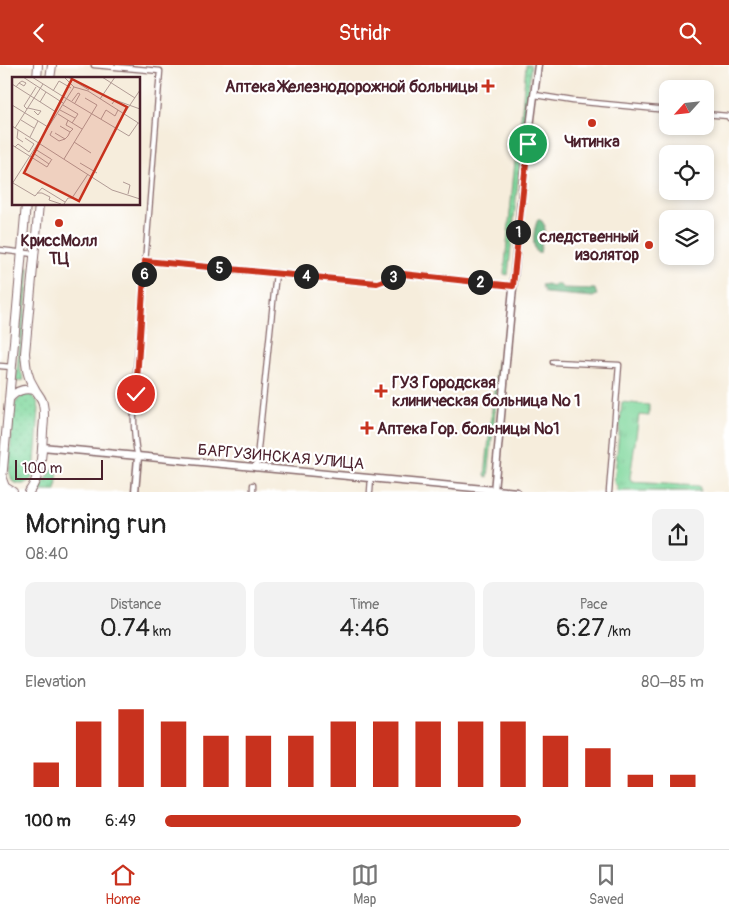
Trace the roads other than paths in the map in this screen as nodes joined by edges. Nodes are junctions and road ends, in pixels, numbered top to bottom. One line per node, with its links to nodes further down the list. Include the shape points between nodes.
1 (94, 65): 12 (street, via 160,71)
2 (538, 65): 3 (main road)
3 (534, 95): 4 (street); 14 (main road)
4 (659, 109)
5 (714, 115): 6 (street)
6 (729, 118)
7 (26, 205): 10 (main road)
8 (39, 205): 11 (main road)
9 (0, 250): 10 (street)
10 (21, 253): 11 (street); 17 (main road)
11 (34, 254): 18 (main road, via 25,353 26,368)
12 (145, 261): 13 (street); 22 (street, via 134,419)
13 (276, 273): 14 (street, via 377,283 403,274); 23 (street)
14 (513, 286): 33 (main road)
15 (553, 362): 35 (street, via 618,365)
16 (0, 366): 17 (street)
17 (12, 367): 19 (main road)
18 (35, 390): 19 (main road, via 19,390); 21 (main road, via 44,405)
19 (9, 399): 20 (main road)
20 (2, 446): 25 (main road)
21 (42, 447): 22 (main road, БАРГУЗИНСКАЯ УЛИЦА); 27 (main road, via 36,481)
22 (138, 457): 23 (main road, БАРГУЗИНСКАЯ УЛИЦА); 30 (main road)
23 (256, 468): 24 (main road, БАРГУЗИНСКАЯ УЛИЦА)
24 (371, 478): 32 (street); 33 (main road, БАРГУЗИНСКАЯ УЛИЦА)
25 (2, 479): 28 (main road); 29 (main road, via 5,487)
26 (253, 485): 31 (street)
27 (28, 490)
28 (1, 491)
29 (13, 491)
30 (135, 491)
31 (253, 491)
32 (370, 491)
33 (494, 491): 34 (main road, БАРГУЗИНСКАЯ УЛИЦА)
34 (517, 491)
35 (609, 491)

